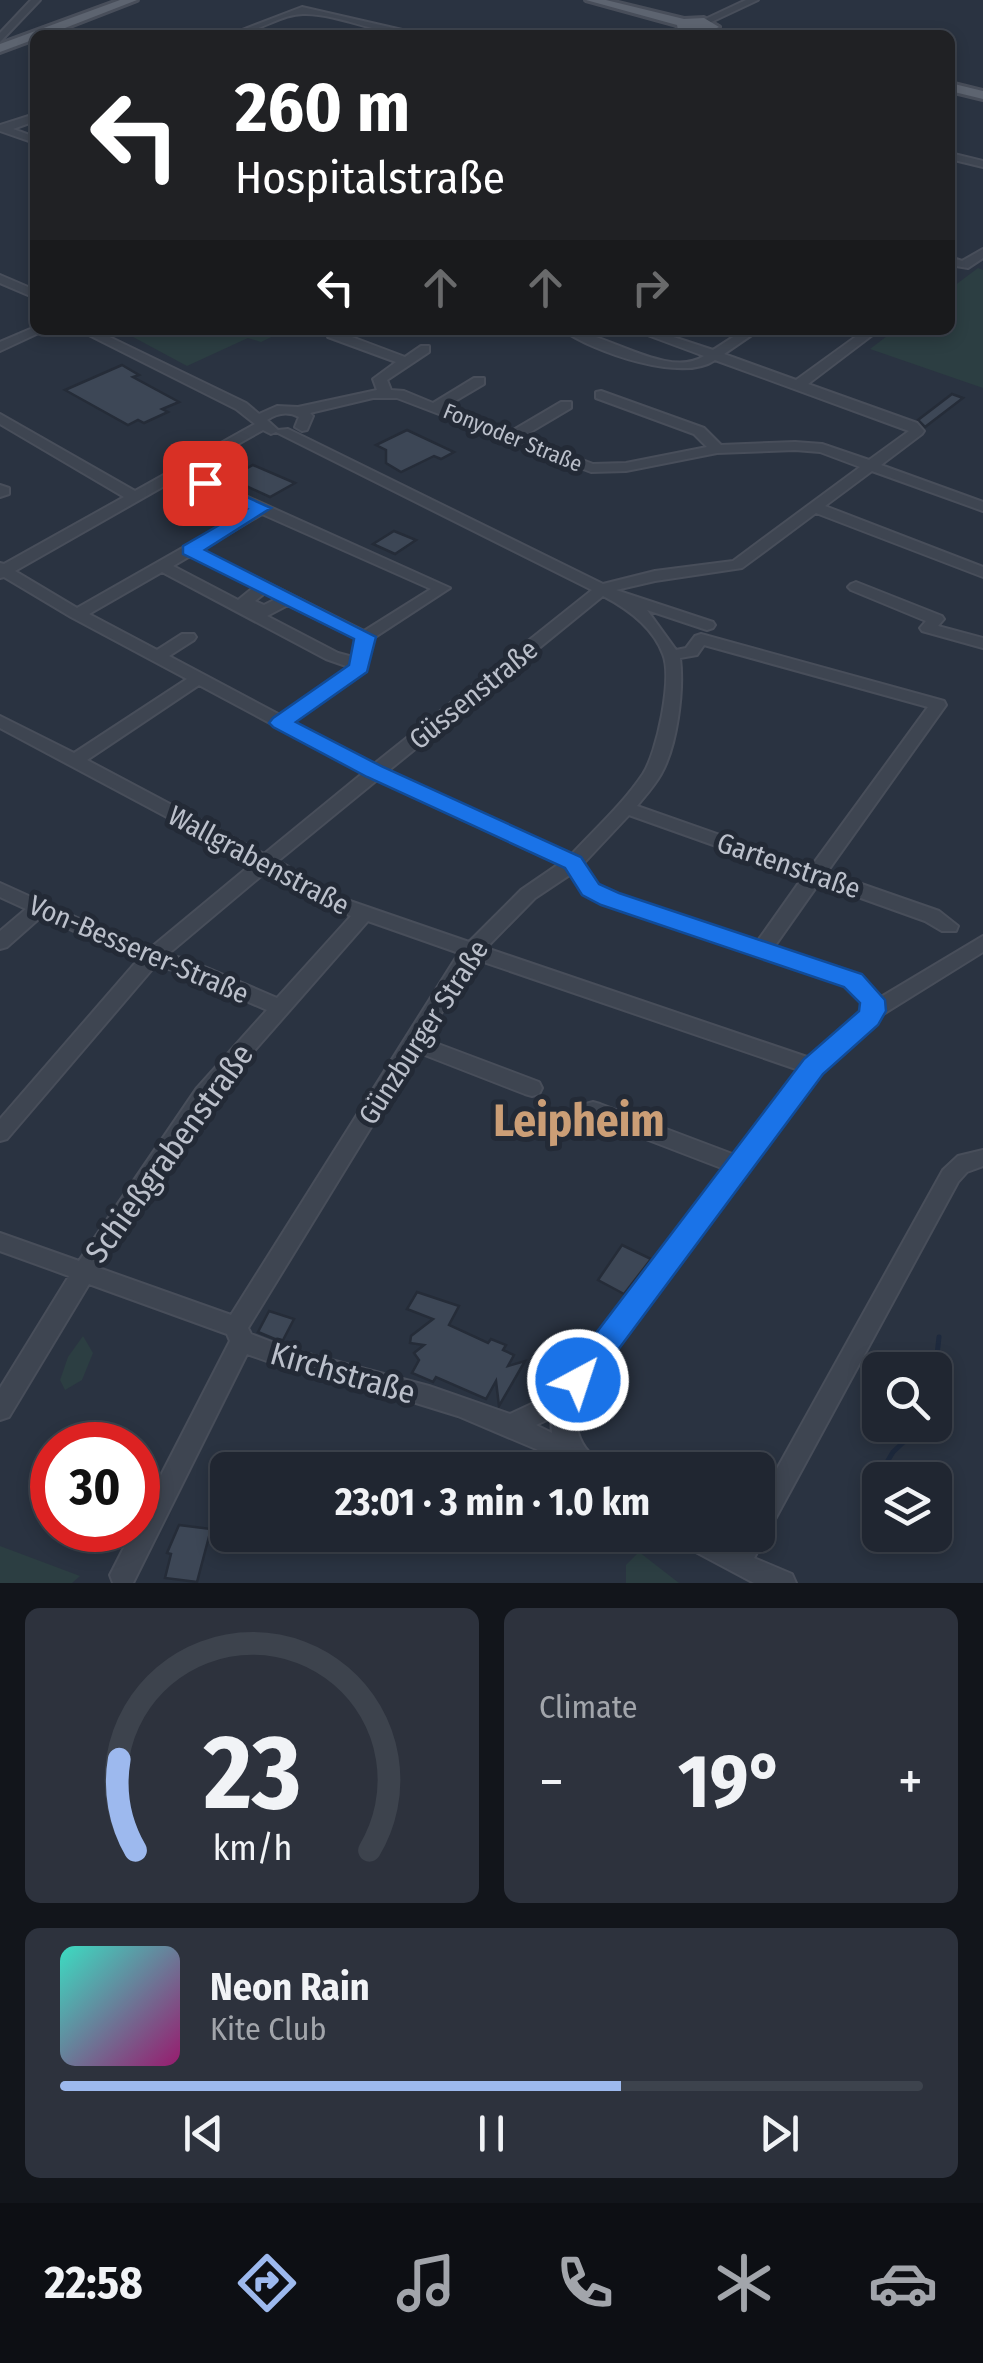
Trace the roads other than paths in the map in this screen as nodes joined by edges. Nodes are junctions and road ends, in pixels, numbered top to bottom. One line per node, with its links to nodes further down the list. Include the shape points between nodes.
1 (36, 0): 11 (street)
2 (131, 0): 7 (main road)
3 (592, 0): 6 (main road)
4 (754, 0): 5 (street)
5 (713, 28): 6 (main road)
6 (683, 29)
7 (49, 30)
8 (248, 30): 9 (street, via 302,10)
9 (391, 30)
10 (30, 37): 12 (main road)
11 (0, 39)
12 (0, 48)
13 (955, 88): 14 (main road)
14 (983, 95)
15 (30, 118): 16 (street)
16 (2, 128): 17 (street)
17 (30, 138)
18 (955, 157): 19 (street)
19 (983, 164)
20 (983, 253): 21 (street, via 964,265)
21 (955, 262)
22 (0, 279): 23 (street)
23 (30, 294)
24 (30, 334): 32 (street)
25 (94, 335): 35 (street)
26 (112, 335): 35 (street)
27 (335, 335): 36 (street)
28 (584, 335): 34 (street, via 680,368)
29 (655, 335): 34 (street)
30 (744, 335): 34 (street)
31 (867, 335): 38 (street)
32 (0, 347)
33 (425, 350): 36 (street)
34 (714, 355): 38 (street)
35 (154, 362): 45 (street)
36 (407, 362): 39 (street, via 380,378)
37 (479, 381): 42 (street)
38 (798, 385): 49 (street, via 912,426 914,435)
39 (385, 393): 42 (street, Fonyoder Straße); 44 (street, Fonyoder Straße)
40 (601, 394): 48 (street, via 699,432)
41 (566, 404): 46 (street)
42 (435, 406): 46 (street, Fonyoder Straße)
43 (0, 418): 51 (street)
44 (302, 419): 45 (street); 45 (street); 47 (street)
45 (270, 424): 47 (street); 50 (street)
46 (510, 438): 48 (street, Fonyoder Straße, via 590,468)
47 (315, 446): 61 (street)
48 (717, 449): 49 (street, Fonyoder Straße, via 822,448)
49 (872, 467): 53 (street); 54 (street, Fonyoder Straße)
50 (180, 472): 51 (street); 52 (street)
51 (135, 496): 57 (street)
52 (262, 508): 55 (street); 66 (street, via 442,588)
53 (816, 508): 58 (street); 61 (street, via 737,565 655,576)
54 (983, 508)
55 (190, 550): 56 (street); 59 (street)
56 (162, 566): 63 (street); 70 (street)
57 (1, 570): 63 (street)
58 (983, 572)
59 (264, 587): 62 (street); 62 (street, via 244,601 264,612)
60 (856, 587): 67 (street)
61 (610, 593): 64 (street); 68 (street, via 646,616); 75 (street, Güssenstraße)
62 (286, 599): 66 (street)
63 (77, 614): 69 (street)
64 (708, 625)
65 (188, 637): 69 (street)
66 (365, 637): 70 (street)
67 (983, 643)
68 (672, 654): 76 (street, Günzburger Straße, via 668,725 654,772); 79 (street, via 690,652 701,639 938,705)
69 (156, 657): 71 (street)
70 (360, 665): 73 (street)
71 (197, 679): 73 (street); 74 (street)
72 (0, 720): 74 (street, Wallgrabenstraße)
73 (280, 723): 75 (street)
74 (72, 762): 77 (street, Wallgrabenstraße)
75 (375, 772): 77 (street, Güssenstraße); 78 (street)
76 (626, 808): 78 (street, Günzburger Straße); 79 (street, Gartenstraße)
77 (264, 863): 84 (street, Wallgrabenstraße); 90 (street, Güssenstraße)
78 (573, 863): 80 (street, Günzburger Straße); 82 (street)
79 (813, 872): 85 (street, Gartenstraße); 88 (street)
80 (548, 878): 82 (street); 89 (street, Günzburger Straße)
81 (0, 889): 83 (street, Von-Besserer-Straße)
82 (590, 890): 88 (street)
83 (38, 909): 86 (street); 90 (street, Von-Besserer-Straße)
84 (362, 916): 89 (street, Wallgrabenstraße, via 380,915); 94 (street, Schießgrabenstraße)
85 (950, 926)
86 (0, 942)
87 (983, 943): 92 (street)
88 (761, 951): 91 (street)
89 (470, 952): 95 (street, Günzburger Straße); 96 (street, Wallgrabenstraße)
90 (150, 959): 94 (street, Von-Besserer-Straße, via 179,964); 99 (street, Güssenstraße)
91 (853, 980): 92 (street); 93 (street)
92 (909, 990): 93 (street)
93 (873, 1005): 96 (street)
94 (279, 1007): 103 (street, Schießgrabenstraße, via 204,1094)
95 (414, 1043): 97 (street); 104 (street, Günzburger Straße)
96 (814, 1066): 101 (street)
97 (532, 1088)
98 (593, 1110): 101 (street)
99 (0, 1132)
100 (983, 1158): 110 (street, via 951,1170)
101 (737, 1165): 105 (street)
102 (0, 1242): 103 (street, Kirchstraße)
103 (82, 1274): 104 (street, Kirchstraße); 106 (street, Schießgrabenstraße)
104 (239, 1334): 107 (street, Kirchstraße, via 268,1353 421,1394); 114 (street, Günzburger Straße)
105 (562, 1402): 107 (street); 109 (street, via 564,1438)
106 (0, 1408)
107 (508, 1426): 108 (street, Kirchstraße)
108 (559, 1452)
109 (576, 1452)
110 (775, 1495)
111 (717, 1552): 113 (street)
112 (744, 1552): 113 (street)
113 (737, 1564): 115 (street)
114 (122, 1575)
115 (783, 1583)

